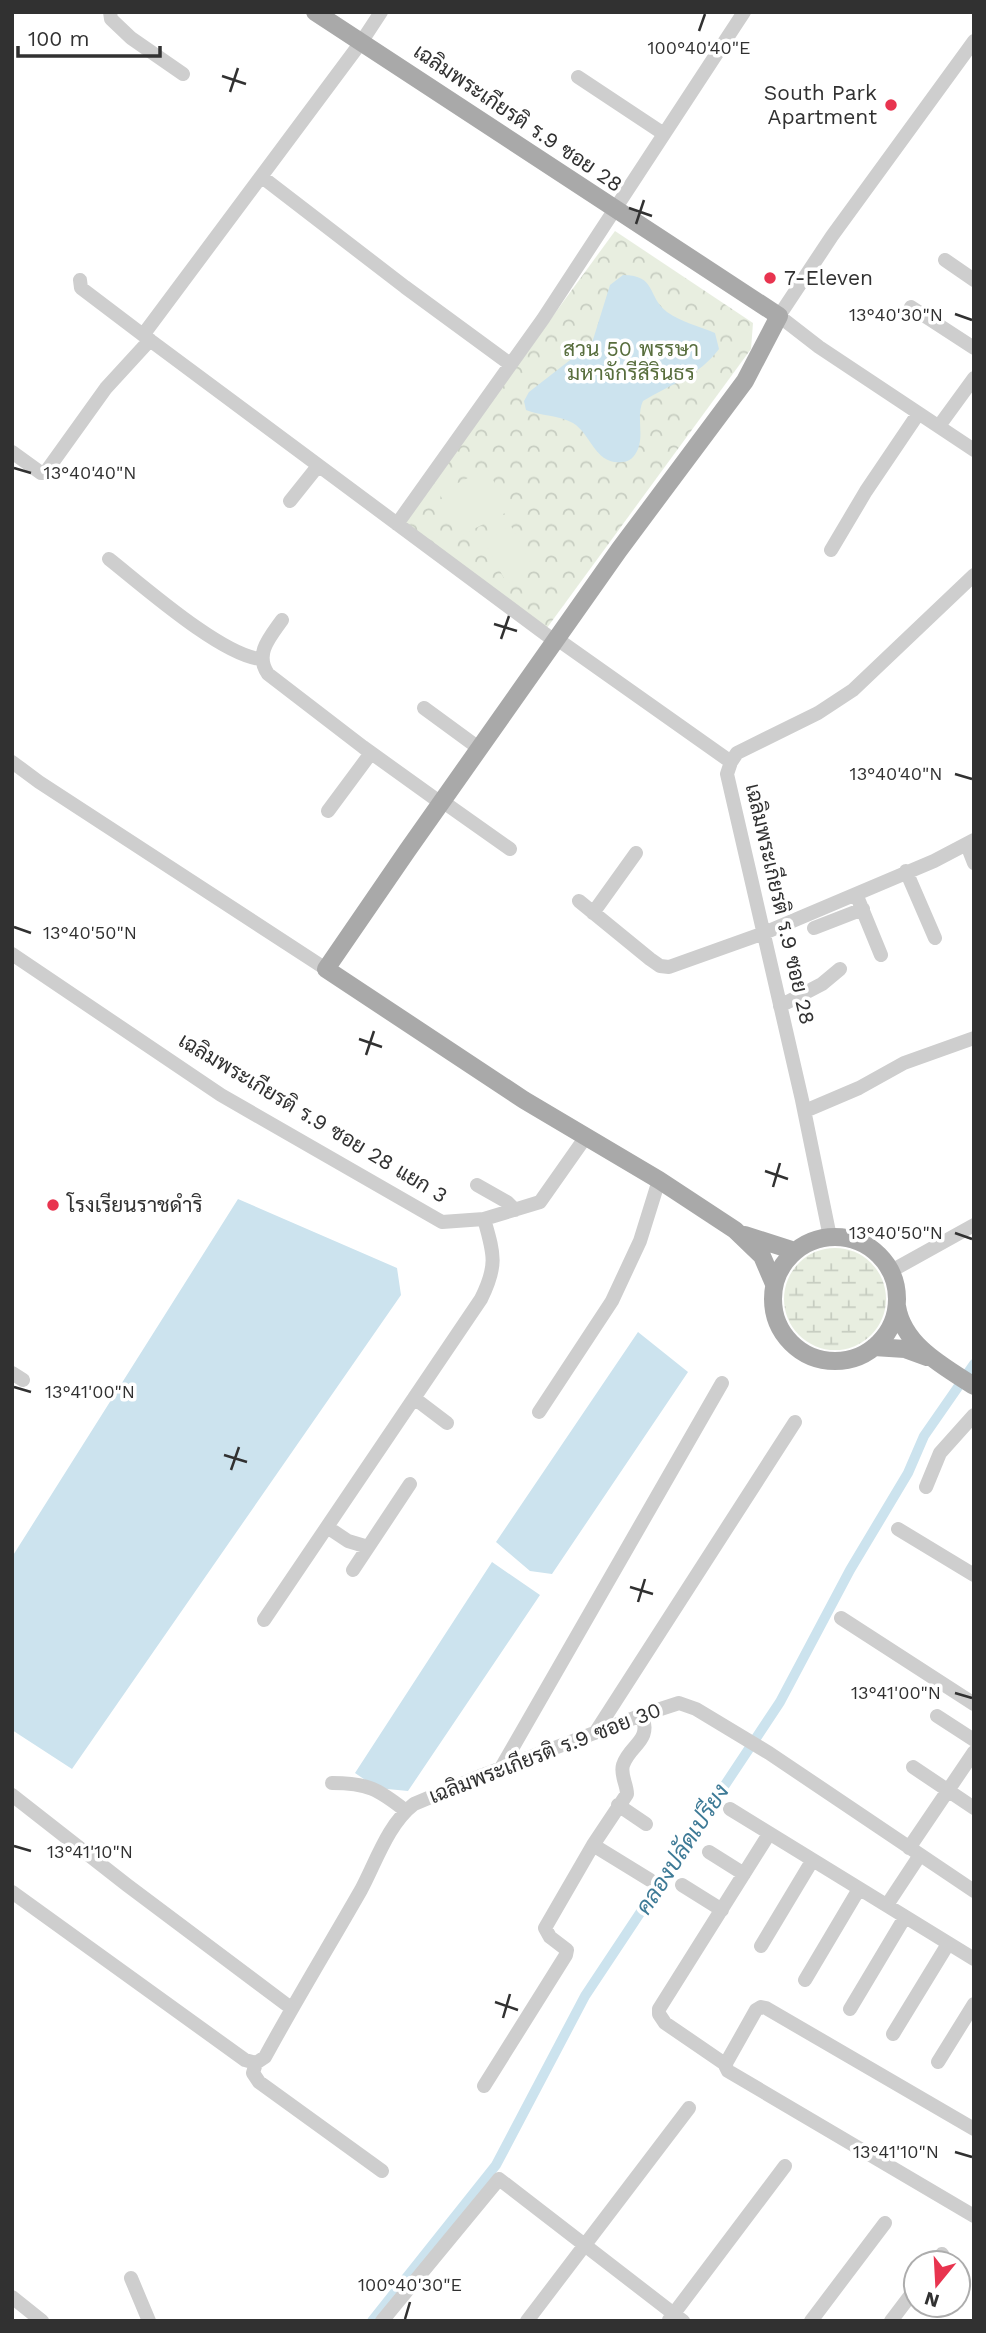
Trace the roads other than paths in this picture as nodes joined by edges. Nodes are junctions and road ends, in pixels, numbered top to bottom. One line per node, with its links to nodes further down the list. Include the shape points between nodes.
1 (110, 12): 7 (street, via 111,19 131,38)
2 (315, 12): 5 (main road, เฉลิมพระเกียรติ ร.9 ซอย 28)
3 (381, 12): 5 (street)
4 (744, 12): 9 (street)
5 (362, 41): 10 (street); 11 (main road, เฉลิมพระเกียรติ ร.9 ซอย 28)
6 (974, 41): 16 (street)
7 (183, 74)
8 (578, 77): 9 (street)
9 (664, 134): 11 (street)
10 (262, 177): 17 (street); 19 (street)
11 (615, 211): 16 (main road, เฉลิมพระเกียรติ ร.9 ซอย 28); 19 (street)
12 (945, 260): 13 (street)
13 (974, 280)
14 (80, 281): 17 (street, via 81,288)
15 (911, 307): 18 (street)
16 (779, 316): 21 (street, เฉลิมพระเกียรติ ร.9 ซอย 28); 32 (main road, via 745,381)
17 (147, 338): 24 (street, via 45,474); 25 (street)
18 (974, 348)
19 (510, 364): 27 (street)
20 (974, 378): 22 (street)
21 (918, 414): 22 (street, เฉลิมพระเกียรติ ร.9 ซอย 28); 28 (street)
22 (939, 426): 23 (street, เฉลิมพระเกียรติ ร.9 ซอย 28)
23 (974, 450)
24 (12, 452)
25 (318, 466): 26 (street); 27 (street)
26 (290, 501)
27 (397, 524): 32 (street)
28 (831, 550)
29 (109, 559): 33 (street, via 234,651)
30 (974, 575): 38 (street, เฉลิมพระเกียรติ ร.9 ซอย 28, via 853,690 818,713 737,753)
31 (282, 620): 33 (street)
32 (557, 641): 35 (main road); 38 (street)
33 (261, 659): 36 (street, via 279,684)
34 (424, 708): 35 (street)
35 (480, 749): 39 (main road)
36 (372, 753): 39 (street); 40 (street)
37 (12, 762): 55 (street)
38 (731, 762): 51 (street, เฉลิมพระเกียรติ ร.9 ซอย 28, via 728,784)
39 (442, 802): 42 (street); 55 (main road)
40 (328, 811)
41 (970, 843): 44 (street); 45 (street)
42 (510, 849)
43 (636, 853): 49 (street)
44 (974, 863)
45 (906, 871): 46 (street); 52 (street)
46 (856, 894): 48 (street); 51 (street)
47 (579, 901): 49 (street)
48 (863, 909): 50 (street); 54 (street)
49 (593, 913): 51 (street, via 660,966 669,967)
50 (814, 928)
51 (764, 933): 57 (street, เฉลิมพระเกียรติ ร.9 ซอย 28)
52 (935, 939)
53 (12, 954): 64 (street, เฉลิมพระเกียรติ ร.9 ซอย 28 แยก 3, via 221,1095 431,1217 449,1223)
54 (881, 955)
55 (326, 969): 60 (main road)
56 (839, 969): 57 (street, via 822,984)
57 (780, 1006): 59 (street, เฉลิมพระเกียรติ ร.9 ซอย 28)
58 (974, 1038): 59 (street, via 904,1063)
59 (805, 1111): 67 (street, เฉลิมพระเกียรติ ร.9 ซอย 28)
60 (585, 1138): 61 (main road); 63 (street, เฉลิมพระเกียรติ ร.9 ซอย 28 แยก 3, via 545,1197)
61 (659, 1180): 66 (main road); 77 (street, via 640,1241 612,1301)
62 (477, 1185): 63 (street)
63 (515, 1210): 64 (street, เฉลิมพระเกียรติ ร.9 ซอย 28 แยก 3)
64 (484, 1219): 76 (street, via 494,1253 489,1283)
65 (974, 1225): 69 (street)
66 (735, 1230): 68 (main road); 70 (main road, via 762,1256)
67 (830, 1237): 68 (main road); 69 (main road, via 866,1245)
68 (794, 1251): 70 (main road)
69 (891, 1272): 71 (main road)
70 (774, 1284): 72 (main road, via 776,1321 799,1350 835,1361)
71 (897, 1303): 72 (main road, via 891,1325); 73 (main road, via 905,1332)
72 (874, 1347): 73 (main road, via 905,1349)
73 (934, 1360): 75 (main road)
74 (722, 1383): 97 (street)
75 (974, 1386)
76 (414, 1398): 80 (street); 83 (street)
77 (540, 1412)
78 (974, 1415): 82 (street, via 940,1453)
79 (795, 1422): 93 (street)
80 (447, 1423)
81 (410, 1484): 85 (street)
82 (926, 1487)
83 (327, 1527): 85 (street); 89 (street)
84 (898, 1529): 87 (street)
85 (368, 1547): 86 (street)
86 (353, 1570)
87 (974, 1575)
88 (842, 1618): 90 (street)
89 (264, 1620)
90 (974, 1704)
91 (642, 1715): 93 (street, เฉลิมพระเกียรติ ร.9 ซอย 30); 101 (street, via 647,1727 623,1764 626,1794); 108 (street, เฉลิมพระเกียรติ ร.9 ซอย 30, via 679,1703 696,1709)
92 (937, 1716): 94 (street)
93 (595, 1733): 97 (street, เฉลิมพระเกียรติ ร.9 ซอย 30)
94 (974, 1740)
95 (974, 1752): 99 (street)
96 (912, 1767): 99 (street)
97 (501, 1768): 104 (street, เฉลิมพระเกียรติ ร.9 ซอย 30)
98 (332, 1783): 104 (street, via 371,1787)
99 (948, 1791): 102 (street); 108 (street)
100 (12, 1795): 125 (street)
101 (618, 1805): 105 (street); 107 (street)
102 (974, 1808)
103 (730, 1809): 106 (street)
104 (406, 1811): 125 (street, เฉลิมพระเกียรติ ร.9 ซอย 30)
105 (646, 1824)
106 (769, 1834): 110 (street); 111 (street)
107 (593, 1845): 112 (street); 131 (street, via 545,1928 567,1950 565,1955)
108 (914, 1851): 115 (street, เฉลิมพระเกียรติ ร.9 ซอย 30); 117 (street)
109 (709, 1852): 111 (street)
110 (812, 1861): 114 (street); 121 (street)
111 (744, 1874): 118 (street)
112 (650, 1880)
113 (682, 1885): 118 (street)
114 (859, 1889): 117 (street); 123 (street)
115 (974, 1891)
116 (12, 1892): 129 (street, via 245,2060)
117 (887, 1905): 119 (street)
118 (722, 1910): 128 (street, via 659,2014)
119 (905, 1917): 120 (street); 126 (street)
120 (948, 1944): 122 (street); 127 (street)
121 (761, 1945)
122 (974, 1959)
123 (805, 1980)
124 (974, 2004): 130 (street)
125 (291, 2008): 129 (street, เฉลิมพระเกียรติ ร.9 ซอย 30, via 265,2057)
126 (850, 2009)
127 (893, 2034)
128 (726, 2062): 133 (street, via 756,2010 766,2008); 136 (street, via 728,2071)
129 (256, 2063): 135 (street, via 253,2073 259,2082)
130 (938, 2063)
131 (484, 2086)
132 (689, 2108): 138 (street)
133 (974, 2129)
134 (785, 2166): 142 (street)
135 (382, 2171)
136 (974, 2216)
137 (885, 2223): 147 (street)
138 (586, 2245): 142 (street); 145 (street, via 499,2179); 146 (street)
139 (131, 2278): 144 (street)
140 (12, 2297): 143 (street)
141 (902, 2306): 148 (street)
142 (675, 2318)
143 (42, 2321)
144 (149, 2321)
145 (382, 2321)
146 (527, 2321)
147 (811, 2321)
148 (891, 2321)

